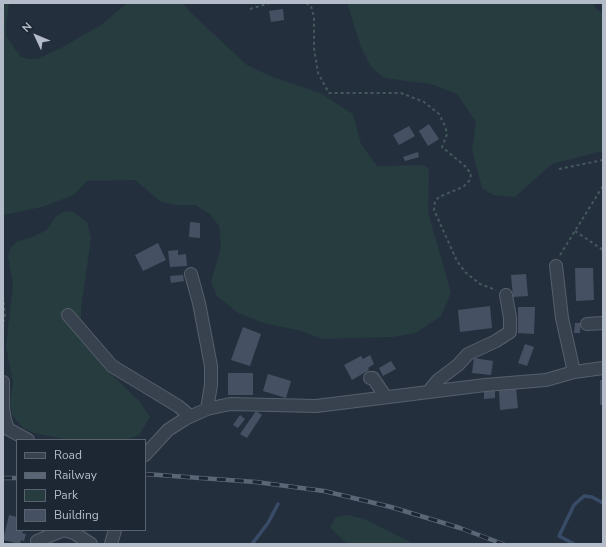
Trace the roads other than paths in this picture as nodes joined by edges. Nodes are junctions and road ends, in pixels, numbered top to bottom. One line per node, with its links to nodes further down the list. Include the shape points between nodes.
1 (556, 266): 8 (street, via 562,318)
2 (190, 274): 13 (street, via 199,303 211,366)
3 (506, 295): 11 (street, via 510,332 468,354)
4 (68, 315): 14 (street, via 112,366)
5 (603, 323): 6 (street)
6 (587, 324)
7 (603, 368): 8 (street)
8 (574, 372): 11 (street, via 546,380)
9 (370, 378): 12 (street, via 373,378)
10 (3, 382): 15 (street, via 4,420 8,429)
11 (429, 391): 12 (street)
12 (385, 396): 13 (street, via 316,406 230,404)
13 (207, 409): 14 (street)
14 (190, 416): 16 (street, via 168,430)
15 (26, 439)
16 (146, 453)
17 (62, 531): 20 (street)
18 (67, 531): 21 (street)
19 (115, 531): 22 (street)
20 (37, 541)
21 (91, 544)
22 (111, 544)

